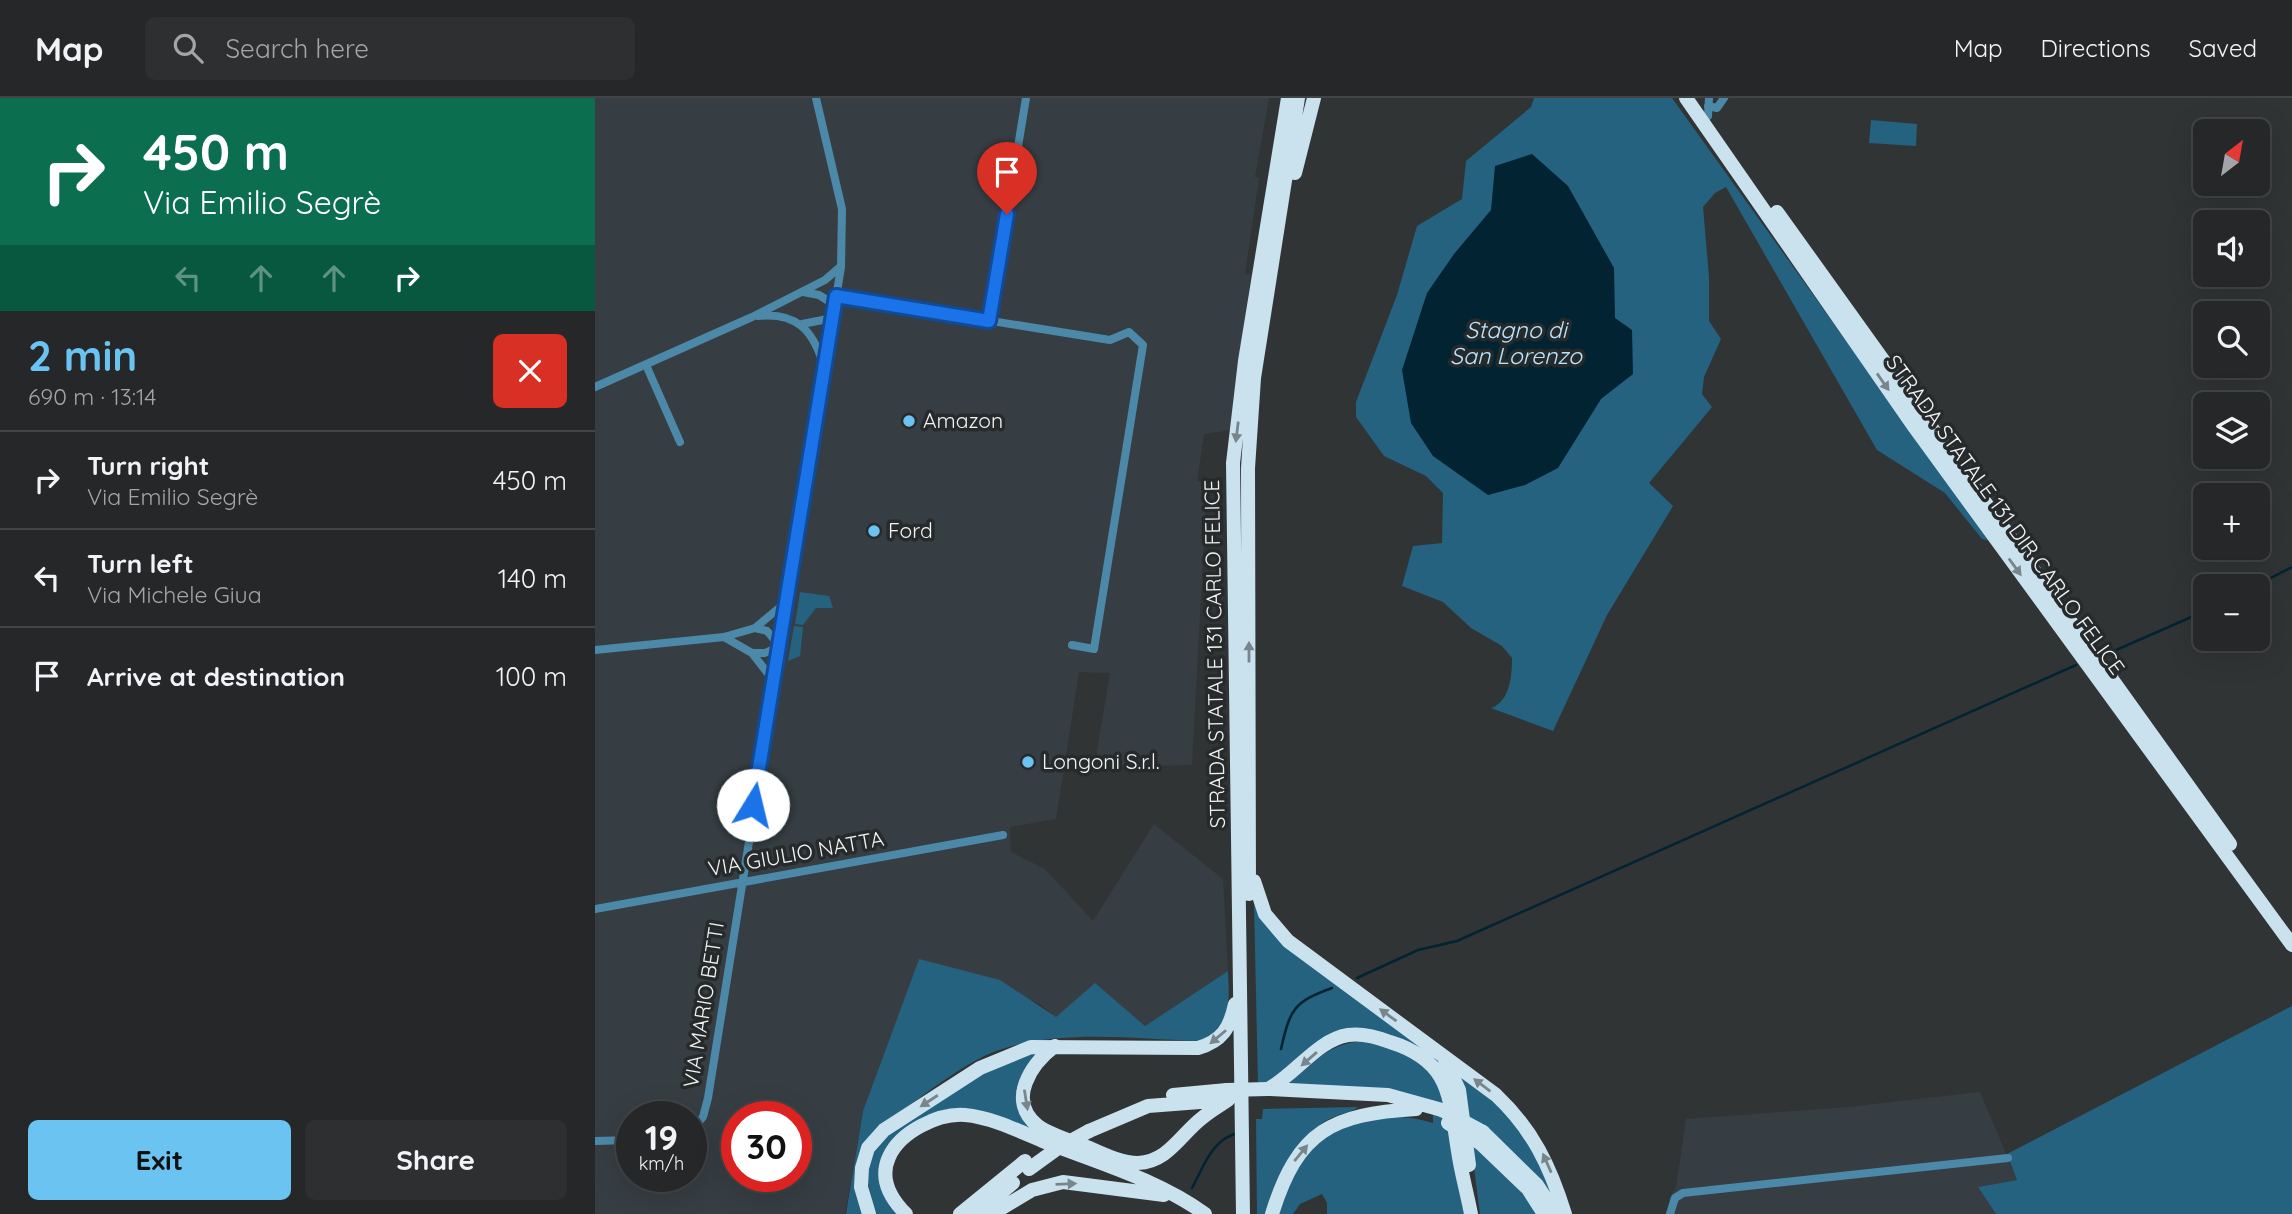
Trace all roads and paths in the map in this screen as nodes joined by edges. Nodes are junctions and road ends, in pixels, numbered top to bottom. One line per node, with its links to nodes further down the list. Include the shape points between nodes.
1 (816, 98): 12 (street, VIA MARIO BETTI, via 842,209)
2 (1026, 98): 17 (street)
3 (1281, 98): 10 (highway)
4 (1288, 98): 10 (highway, STRADA STATALE 131 CARLO FELICE)
5 (1299, 98): 11 (highway, STRADA STATALE 131 CARLO FELICE)
6 (1314, 98): 11 (highway, via 1295,173)
7 (1724, 98): 9 (street, via 1717,108)
8 (1689, 100): 9 (highway, STRADA STATALE 131 DIR CARLO FELICE); 36 (highway, STRADA STATALE 131 DIR CARLO FELICE, one-way to 36, via 1915,428)
9 (1708, 107): 35 (highway, STRADA STATALE 131 DIR CARLO FELICE)
10 (1274, 176): 37 (highway, STRADA STATALE 131 CARLO FELICE, one-way to 37, via 1233,463)
11 (1281, 206): 32 (highway, STRADA STATALE 131 CARLO FELICE, one-way to 11, via 1248,468 1254,379)
12 (841, 267): 13 (street); 14 (street, VIA MARIO BETTI)
13 (803, 292): 14 (street); 15 (street)
14 (836, 301): 16 (street, VIA MARIO BETTI); 17 (street)
15 (752, 317): 18 (street, via 784,315); 19 (street)
16 (833, 318): 18 (street); 20 (street, VIA MARIO BETTI)
17 (989, 321): 26 (street, via 1110,340 1129,332 1143,345 1094,649)
18 (802, 324): 20 (street, via 818,346)
19 (646, 365): 21 (street); 22 (street)
20 (825, 368): 23 (street, VIA MARIO BETTI)
21 (595, 387)
22 (680, 442)
23 (785, 603): 24 (street); 27 (street, VIA MARIO BETTI)
24 (755, 628): 25 (street); 27 (street, via 767,631)
25 (724, 637): 28 (street); 29 (street)
26 (1072, 645)
27 (780, 646): 29 (street); 30 (street, VIA MARIO BETTI)
28 (595, 650)
29 (753, 653): 30 (street)
30 (773, 680): 33 (street, VIA MARIO BETTI)
31 (1003, 835): 33 (street, VIA GIULIO NATTA)
32 (1249, 843): 39 (highway, one-way to 32, via 1288,942 1257,896 1254,849); 56 (highway, STRADA STATALE 131 CARLO FELICE)
33 (741, 880): 34 (street, VIA GIULIO NATTA); 42 (street, VIA MARIO BETTI)
34 (595, 909)
35 (2292, 931)
36 (2292, 946)
37 (1241, 976): 38 (highway, one-way to 38, via 1231,1022 1213,1044 1185,1048); 55 (highway, STRADA STATALE 131 CARLO FELICE)
38 (1056, 1045): 41 (highway, one-way to 41, via 1030,1070 1024,1096 1028,1112 1037,1125 1114,1158 1138,1163 1161,1157); 51 (highway, one-way to 51, via 1031,1047 980,1068 884,1130 868,1147 862,1168 861,1187)
39 (1443, 1056): 58 (highway, via 1463,1108); 61 (highway, one-way to 39, via 1548,1162 1519,1117)
40 (1271, 1094): 41 (highway, bridge); 43 (highway, via 1381,1100); 44 (highway, via 1388,1095); 58 (highway, one-way to 40, via 1448,1088 1433,1065 1419,1055 1374,1036 1347,1035 1328,1042)
41 (1232, 1096): 50 (highway, bridge, via 1149,1106 1086,1127)
42 (707, 1102)
43 (1416, 1109): 44 (highway); 57 (highway, one-way to 43, via 1295,1159 1316,1135 1341,1120 1374,1111)
44 (1442, 1115): 45 (highway, bridge)
45 (1481, 1137): 59 (highway, via 1528,1189); 60 (highway, via 1537,1185)
46 (595, 1140): 47 (street)
47 (616, 1140)
48 (2008, 1158): 62 (street, via 1683,1193 1673,1201)
49 (1183, 1198): 52 (highway, via 1005,1126 964,1115 912,1130 889,1156 885,1178 891,1196); 53 (highway, one-way to 49, via 1032,1190 1063,1182); 54 (highway)
50 (965, 1213)
51 (869, 1214)
52 (906, 1214)
53 (992, 1214)
54 (1205, 1214)
55 (1243, 1214)
56 (1252, 1214)
57 (1272, 1214)
58 (1472, 1214)
59 (1543, 1214)
60 (1556, 1214)
61 (1565, 1214)
62 (1670, 1214)

